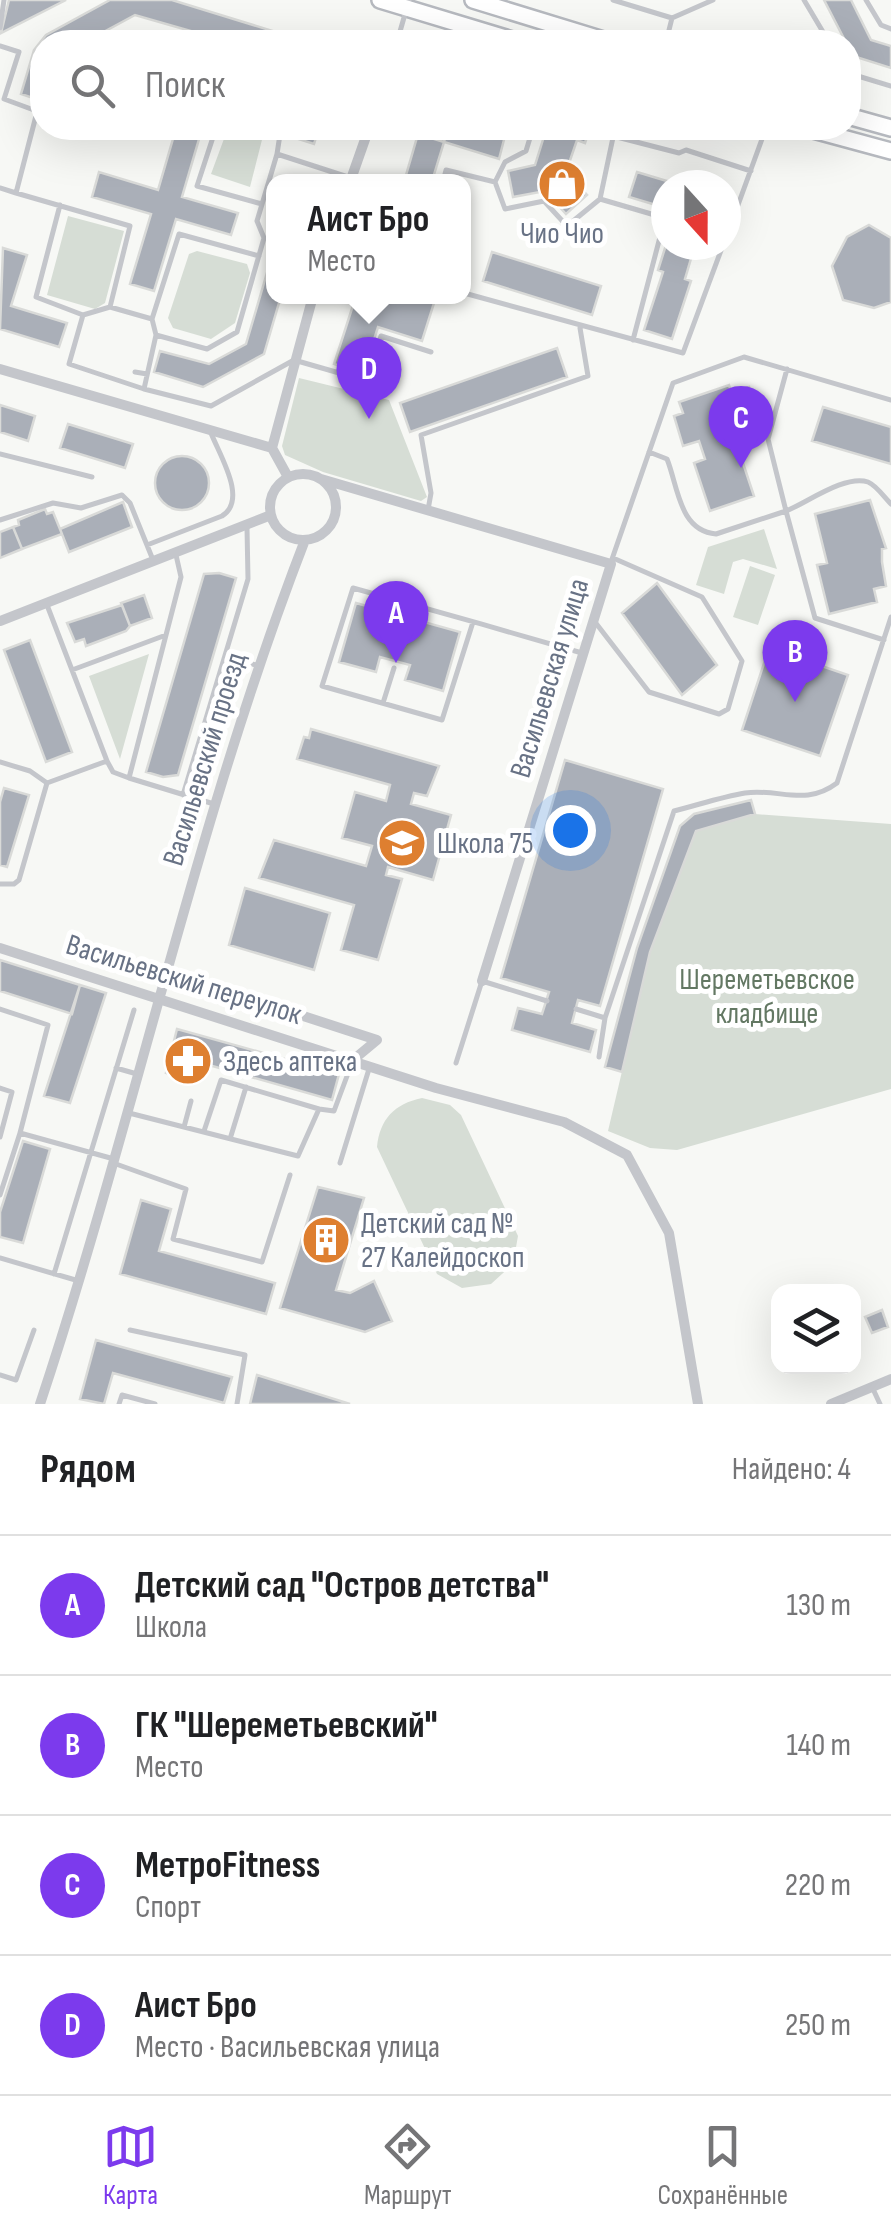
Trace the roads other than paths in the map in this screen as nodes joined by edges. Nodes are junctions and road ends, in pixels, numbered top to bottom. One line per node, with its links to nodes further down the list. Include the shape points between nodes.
1 (4, 0): 10 (lane)
2 (380, 0): 8 (main road)
3 (473, 0): 14 (main road)
4 (613, 0): 9 (lane)
5 (713, 0): 9 (lane)
6 (804, 0): 16 (lane)
7 (866, 0): 11 (lane, via 881,26)
8 (408, 4): 12 (lane); 13 (main road)
9 (672, 18): 15 (lane)
10 (0, 28)
11 (891, 28)
12 (400, 30)
13 (484, 30)
14 (571, 30)
15 (669, 30)
16 (822, 30)
17 (0, 46): 20 (lane, via 19,52 4,99)
18 (861, 76): 19 (lane)
19 (891, 86)
20 (30, 109)
21 (861, 120): 22 (main road)
22 (891, 128)
23 (32, 140): 42 (lane)
24 (212, 140): 45 (lane, via 197,186)
25 (279, 140): 33 (lane)
26 (365, 140): 37 (street)
27 (529, 140): 39 (lane)
28 (613, 140): 44 (lane)
29 (629, 140): 34 (lane)
30 (762, 140): 34 (lane)
31 (850, 140): 32 (main road)
32 (891, 151)
33 (276, 154): 35 (lane); 36 (lane)
34 (751, 170): 43 (lane)
35 (270, 174)
36 (334, 174)
37 (353, 174)
38 (471, 176): 39 (lane)
39 (495, 182): 44 (lane, via 505,209 544,202 567,226)
40 (0, 188): 42 (lane)
41 (266, 190): 45 (lane)
42 (16, 193): 46 (lane)
43 (741, 198)
44 (600, 199): 56 (lane, via 664,218)
45 (262, 204): 47 (lane)
46 (60, 206): 51 (lane, via 130,226); 52 (lane, via 36,296)
47 (259, 256): 53 (lane, via 179,234); 55 (lane, via 238,332 207,349)
48 (718, 260): 56 (lane, via 683,353)
49 (471, 295): 54 (lane)
50 (311, 304): 58 (street)
51 (110, 307): 52 (lane); 53 (lane)
52 (83, 315): 63 (lane, via 69,364)
53 (152, 320): 55 (lane)
54 (580, 328): 56 (lane); 73 (lane, via 588,376 421,436)
55 (156, 335): 62 (lane)
56 (633, 340)
57 (431, 352): 58 (lane, via 380,336 367,381)
58 (294, 360): 63 (lane, via 212,406); 66 (street)
59 (0, 369): 65 (street)
60 (787, 369): 64 (lane); 67 (lane, via 744,358 673,383); 74 (lane, via 768,439)
61 (134, 372): 62 (lane)
62 (147, 374): 63 (lane)
63 (144, 389)
64 (891, 400)
65 (210, 430): 66 (street); 79 (lane, via 234,495 232,508)
66 (272, 448): 69 (street)
67 (648, 452): 74 (lane, via 667,458 688,520 706,532); 81 (lane)
68 (0, 454): 70 (lane)
69 (288, 477): 71 (street); 75 (street, via 272,493)
70 (92, 478)
71 (321, 479): 73 (street, Васильевская улица); 78 (street, via 334,495 335,515 324,532)
72 (891, 504): 74 (lane, via 860,481 814,494)
73 (428, 510): 81 (street, Васильевская улица)
74 (786, 511): 89 (lane, via 815,618)
75 (270, 516): 77 (street); 78 (street, via 283,534)
76 (0, 520): 79 (lane, via 53,503 81,508 118,495 129,500)
77 (247, 528): 80 (street); 91 (lane, via 248,579)
78 (304, 540): 92 (street, Васильевский проезд)
79 (147, 545): 82 (lane)
80 (176, 555): 82 (street); 88 (lane, via 181,577)
81 (612, 561): 85 (street, Васильевская улица); 85 (lane, via 705,601 742,662 728,709 718,714 649,692)
82 (154, 563): 83 (street)
83 (46, 604): 86 (street); 94 (lane)
84 (891, 617): 89 (lane)
85 (592, 620): 90 (street, Васильевская улица)
86 (0, 621)
87 (473, 622): 90 (lane); 95 (lane, via 442,720); 95 (lane, via 353,588 322,686)
88 (166, 635): 94 (lane); 98 (lane)
89 (884, 640): 111 (lane, via 838,783 804,799 749,792 674,811)
90 (582, 652): 105 (street, Васильевская улица)
91 (225, 656): 92 (lane); 100 (lane)
92 (256, 665): 101 (street, Васильевский проезд)
93 (394, 668): 95 (lane)
94 (72, 670): 96 (lane)
95 (383, 703)
96 (107, 760): 98 (lane, via 112,772); 99 (lane)
97 (0, 762): 99 (lane)
98 (129, 778): 100 (lane)
99 (47, 783): 102 (lane, via 19,880)
100 (184, 795): 101 (lane)
101 (217, 806): 104 (street, Васильевский проезд)
102 (0, 884)
103 (0, 948): 106 (street, Васильевский переулок)
104 (165, 971): 106 (street, Васильевский проезд); 113 (street, via 377,1040)
105 (482, 981): 107 (lane); 114 (lane)
106 (159, 995): 113 (street, Васильевский переулок); 117 (street, Васильевский проезд)
107 (547, 1001)
108 (0, 1009): 125 (lane, via 48,1025)
109 (134, 1010): 116 (lane)
110 (576, 1010): 111 (lane)
111 (605, 1018): 112 (lane)
112 (599, 1057)
113 (353, 1060): 115 (street, Васильевский переулок); 121 (lane, via 334,1112)
114 (456, 1063)
115 (370, 1066): 131 (lane); 147 (street, Васильевский переулок, via 564,1122 627,1155 670,1233)
116 (116, 1068): 117 (lane); 128 (lane)
117 (137, 1074): 122 (street, Васильевский проезд)
118 (246, 1087): 121 (lane); 124 (lane, via 220,1080); 127 (lane)
119 (0, 1088): 126 (lane, via 12,1092)
120 (192, 1100): 123 (lane)
121 (319, 1110): 127 (lane, via 298,1156)
122 (126, 1112): 123 (lane); 130 (street, Васильевский проезд)
123 (184, 1127): 124 (lane)
124 (204, 1132): 127 (lane)
125 (20, 1133): 128 (lane); 132 (lane)
126 (0, 1138)
127 (230, 1138)
128 (91, 1151): 130 (lane); 136 (lane)
129 (0, 1161): 132 (lane)
130 (114, 1161): 133 (lane, via 186,1189 173,1239 262,1262); 137 (street, Васильевский проезд)
131 (340, 1163)
132 (11, 1164): 134 (lane)
133 (290, 1174)
134 (0, 1195)
135 (0, 1258): 136 (lane)
136 (54, 1274): 137 (lane)
137 (80, 1282): 143 (street, Васильевский проезд)
138 (34, 1330): 140 (lane, via 16,1380)
139 (130, 1330): 146 (lane, via 245,1356)
140 (0, 1375)
141 (891, 1379): 142 (street)
142 (871, 1385): 148 (street); 149 (lane)
143 (40, 1404)
144 (120, 1404): 145 (lane, via 122,1395)
145 (155, 1404)
146 (237, 1404)
147 (698, 1404)
148 (831, 1404)
149 (880, 1404)

